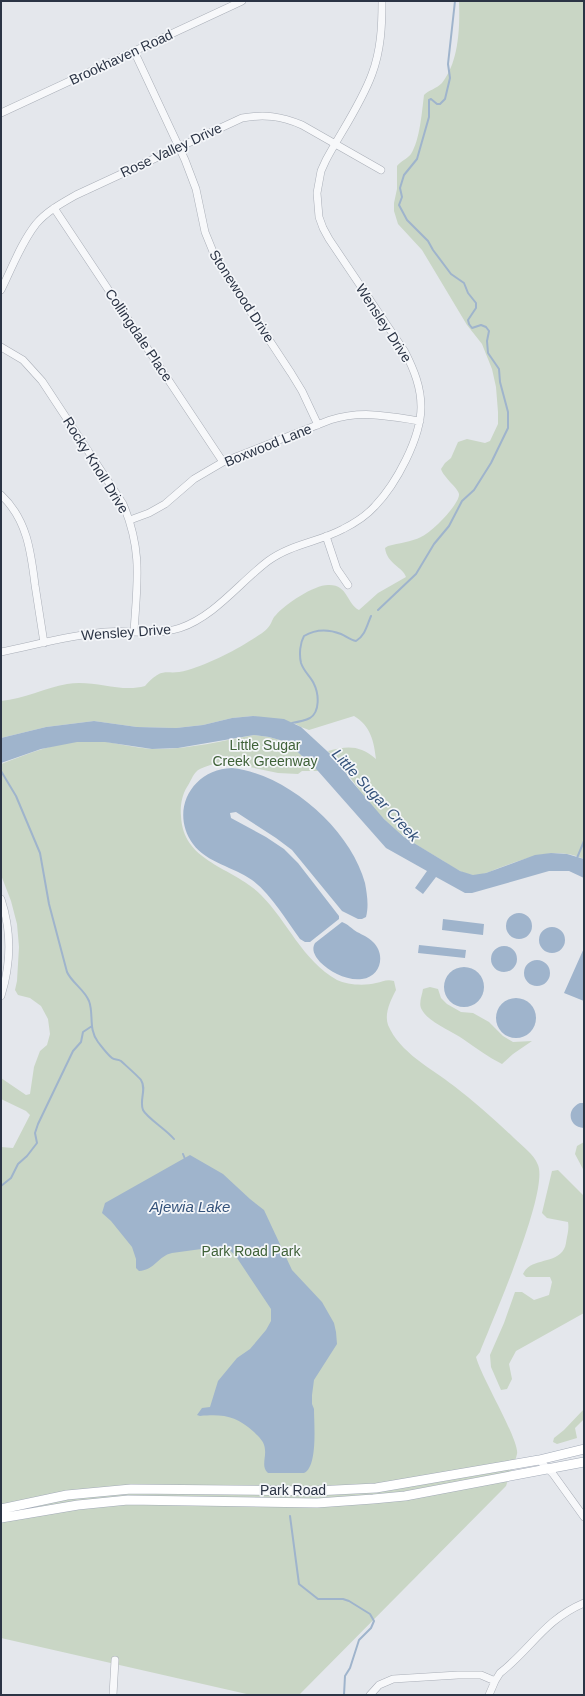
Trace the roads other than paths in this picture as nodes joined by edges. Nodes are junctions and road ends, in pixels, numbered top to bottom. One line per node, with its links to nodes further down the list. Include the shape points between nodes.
1 (242, 1): 3 (street, Brookhaven Road)
2 (382, 1): 5 (street, Wensley Drive, via 380,40 372,74)
3 (134, 51): 4 (street, Brookhaven Road); 6 (street, Stonewood Drive)
4 (1, 113)
5 (335, 144): 6 (street, Rose Valley Drive, via 302,125 283,118 266,116 242,118); 7 (street, Rose Valley Drive); 11 (street, Wensley Drive, via 318,182 319,217 329,239 413,367 420,392)
6 (179, 147): 8 (street, Rose Valley Drive, via 76,195); 12 (street, Stonewood Drive, via 196,189 205,232 216,260 291,372)
7 (381, 170)
8 (54, 208): 9 (street, Rose Valley Drive, via 28,235); 13 (street, Collingdale Place)
9 (1, 290)
10 (1, 347): 15 (street, Rocky Knoll Drive, via 23,360 42,382 118,497)
11 (420, 421): 12 (street, Boxwood Lane, via 357,413); 16 (street, Wensley Drive, via 409,453 379,501 356,522)
12 (318, 425): 13 (street, Boxwood Lane)
13 (223, 462): 15 (street, Boxwood Lane, via 194,479 160,507)
14 (1, 495): 19 (street, via 19,517 28,541)
15 (130, 520): 18 (street, Rocky Knoll Drive, via 138,566)
16 (326, 536): 17 (street, via 337,569); 18 (street, Wensley Drive, via 294,546 268,561 213,609 192,623 166,631)
17 (348, 585)
18 (134, 632): 19 (street, Wensley Drive, via 104,632)
19 (44, 643): 20 (street, Wensley Drive)
20 (1, 652)
21 (1, 899): 22 (street, via 10,942 9,965)
22 (3, 982): 23 (street)
23 (1, 996)
24 (584, 1450): 25 (main road, Park Road)
25 (539, 1460): 27 (street); 28 (main road, Park Road, via 376,1488 322,1491 131,1489 67,1495)
26 (584, 1462): 27 (main road, Park Road)
27 (548, 1468): 29 (street); 30 (main road, Park Road, via 405,1496 373,1499 316,1503 128,1500 78,1505)
28 (1, 1509)
29 (584, 1517)
30 (1, 1518)
31 (584, 1603): 33 (street, via 563,1613 552,1622)
32 (115, 1660): 34 (street)
33 (495, 1681): 35 (street, via 484,1675 458,1674 393,1680 379,1685); 36 (street)
34 (113, 1695)
35 (370, 1695)
36 (489, 1695)

